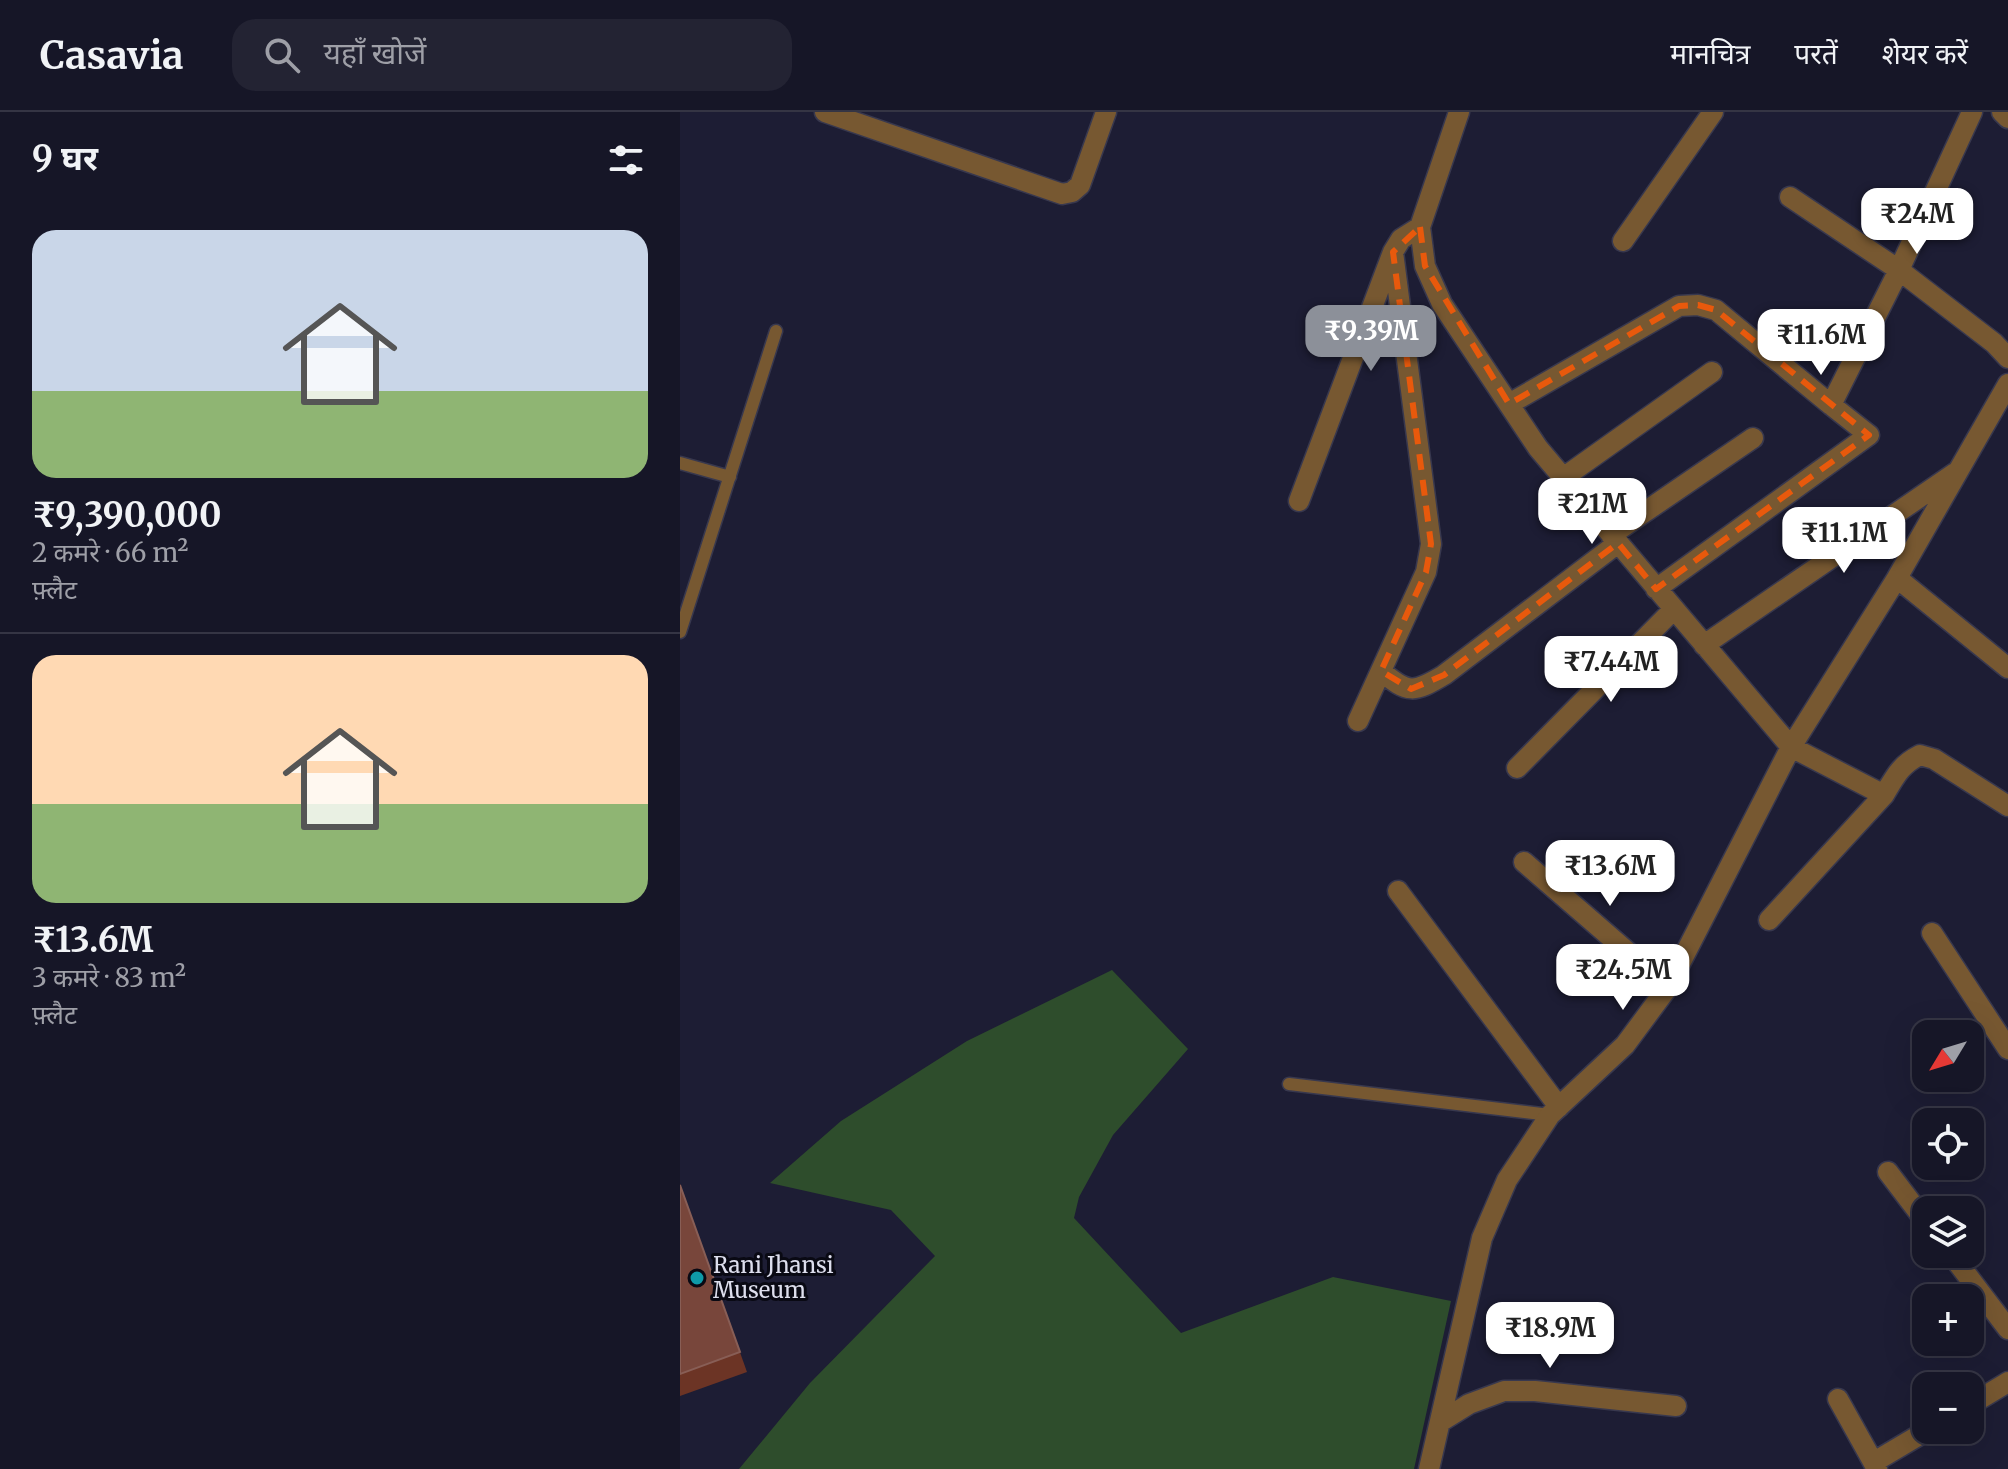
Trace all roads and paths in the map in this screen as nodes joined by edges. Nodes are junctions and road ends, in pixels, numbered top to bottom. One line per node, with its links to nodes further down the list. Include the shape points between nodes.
1 (825, 112): 2 (street, via 1062,194 1080,185)
2 (1106, 112)
3 (1459, 112): 9 (street)
4 (1713, 112): 10 (street)
5 (1972, 112): 12 (street)
6 (2002, 112): 7 (street)
7 (2008, 118)
8 (1790, 197): 12 (street)
9 (1420, 227): 11 (street, via 1401,239); 17 (street, via 1425,266 1442,304)
10 (1623, 241)
11 (1393, 252): 24 (street); 32 (street, via 1431,544 1426,572)
12 (1899, 270): 14 (street); 18 (street)
13 (776, 331): 22 (lane)
14 (2008, 358)
15 (1712, 372): 23 (street)
16 (2008, 384): 21 (street)
17 (1509, 404): 18 (street, via 1679,306 1698,305 1716,310); 23 (street)
18 (1831, 405): 27 (street, via 1869,435)
19 (1753, 438): 25 (street)
20 (680, 463): 22 (lane)
21 (1960, 470): 26 (street); 30 (street)
22 (730, 477): 29 (lane)
23 (1563, 478): 25 (street)
24 (1299, 501)
25 (1614, 539): 27 (street); 32 (street, via 1444,675 1411,689)
26 (1897, 578): 31 (street); 34 (street)
27 (1656, 589): 28 (street)
28 (1674, 609): 30 (street); 35 (street)
29 (680, 632)
30 (1704, 645): 34 (street)
31 (2008, 668)
32 (1381, 671): 33 (street)
33 (1358, 721)
34 (1791, 747): 36 (street); 42 (street)
35 (1517, 768)
36 (1884, 795): 37 (street, via 1901,768 1920,755); 40 (street)
37 (2008, 806)
38 (1524, 862): 42 (street)
39 (1398, 891): 45 (street)
40 (1769, 920)
41 (1932, 933): 43 (street)
42 (1668, 987): 45 (street, via 1625,1045)
43 (2008, 1049)
44 (1289, 1084): 45 (lane)
45 (1554, 1111): 54 (street, via 1507,1180 1482,1238)
46 (1888, 1172): 47 (street)
47 (1912, 1204)
48 (1962, 1268): 49 (street)
49 (2008, 1329)
50 (2008, 1382): 51 (street)
51 (1984, 1397)
52 (1838, 1399): 56 (street)
53 (1676, 1406): 54 (street, via 1504,1391)
54 (1440, 1422): 57 (street)
55 (1912, 1441): 56 (street)
56 (1876, 1466)
57 (1429, 1469)

